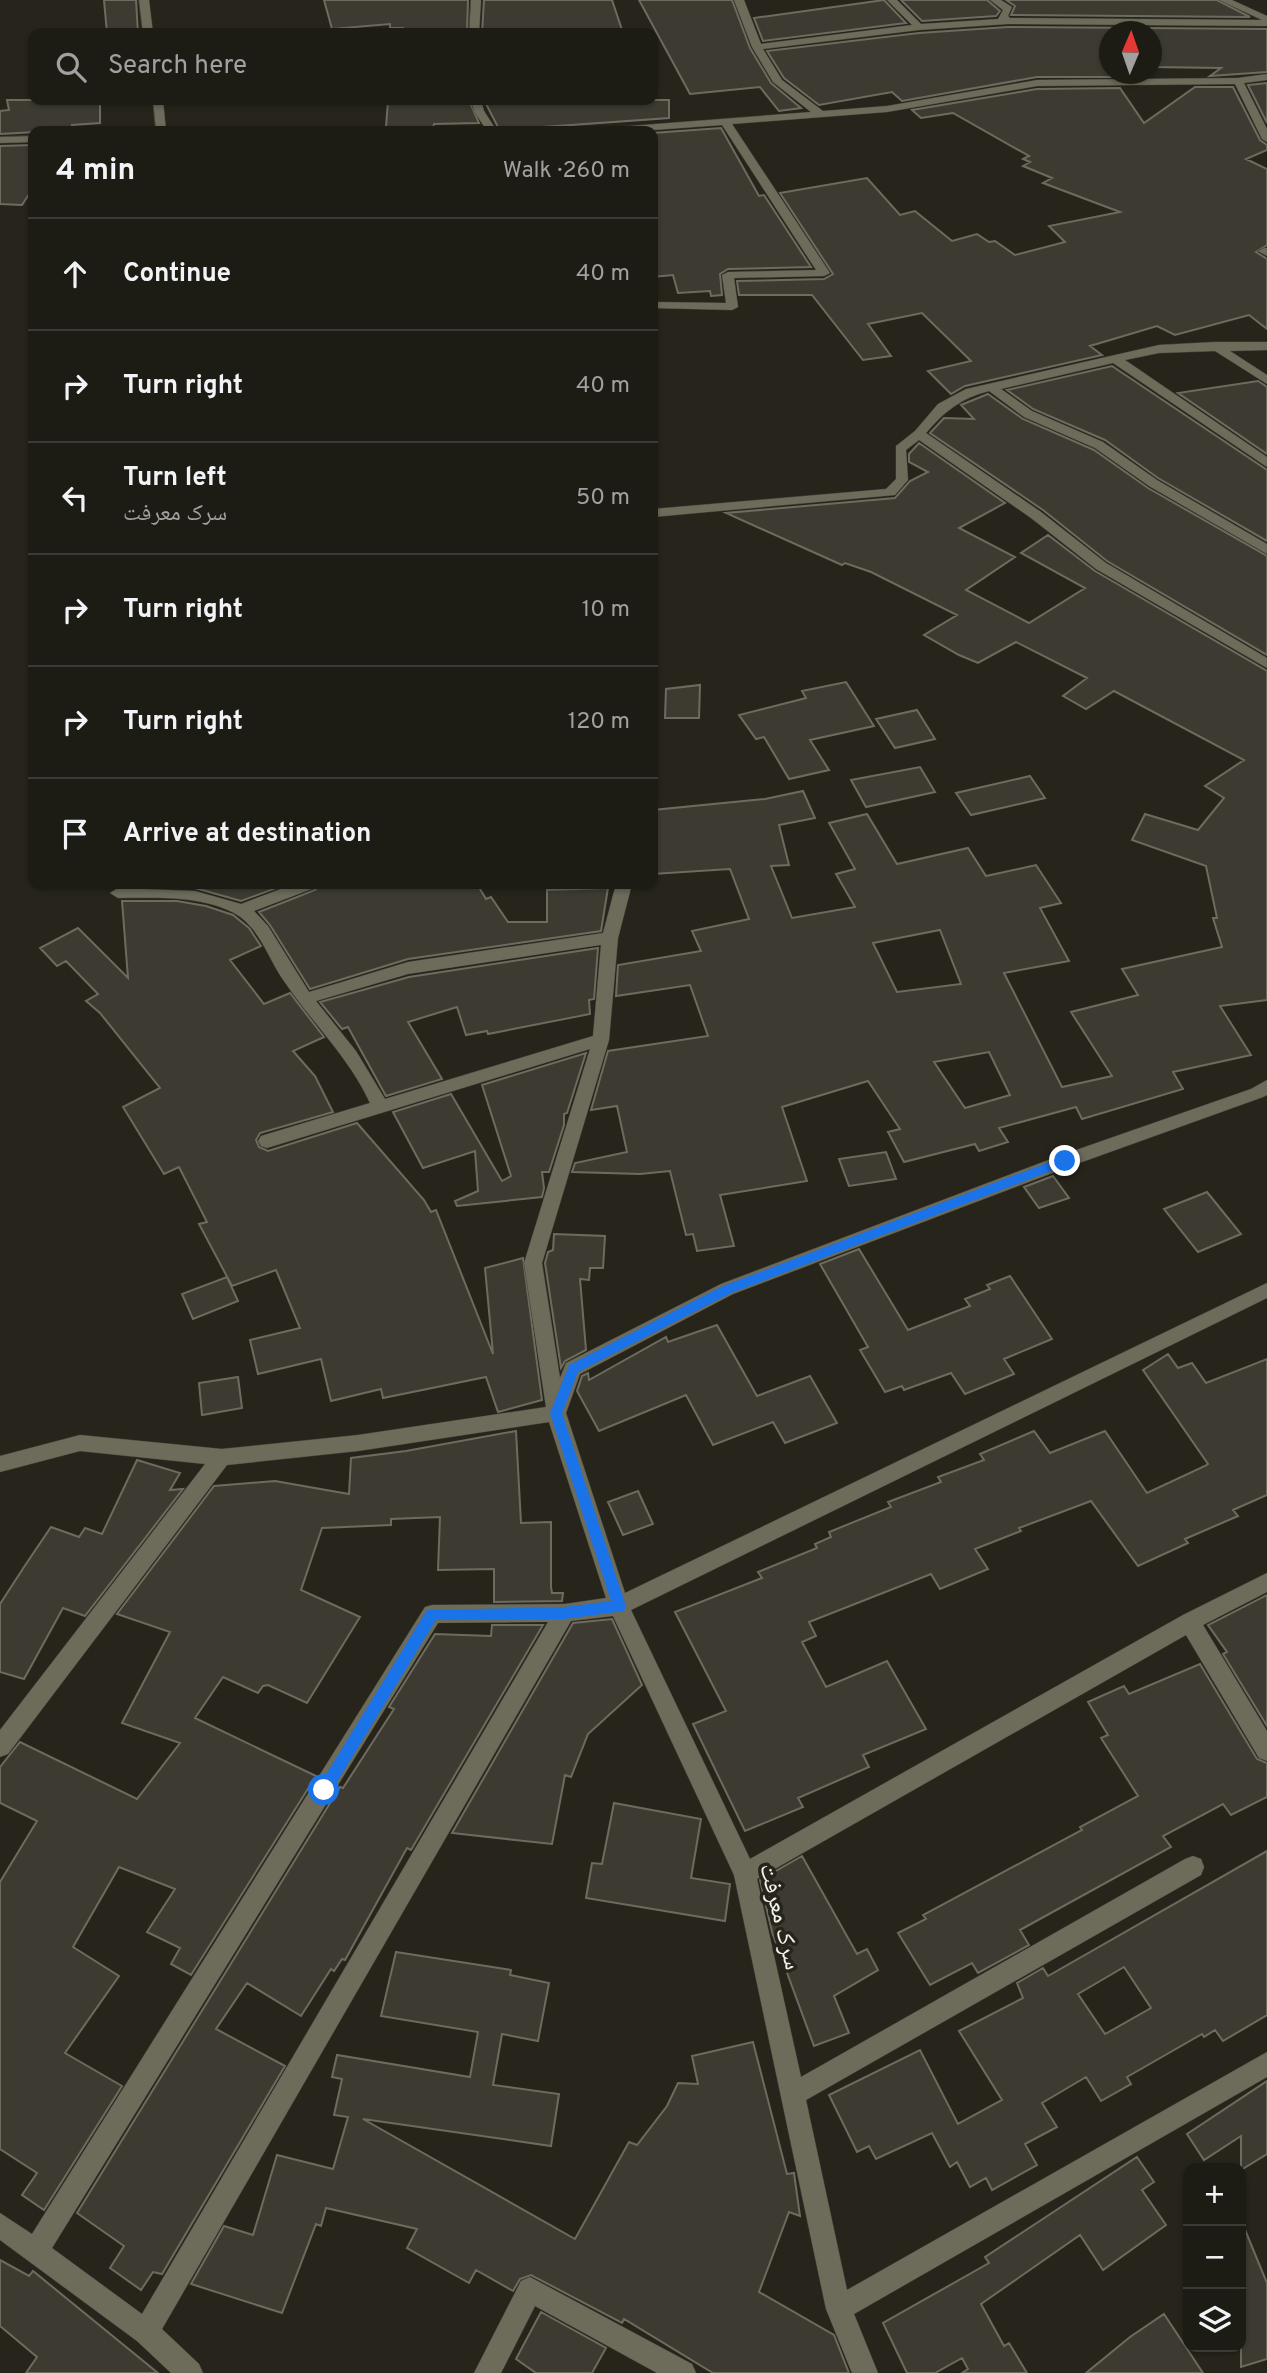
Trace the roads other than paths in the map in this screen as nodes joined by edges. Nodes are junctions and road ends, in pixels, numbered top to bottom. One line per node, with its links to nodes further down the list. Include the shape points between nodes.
1 (144, 0): 10 (street)
2 (475, 0): 11 (street)
3 (739, 0): 12 (street)
4 (892, 0): 9 (street)
5 (995, 0): 8 (street, via 1009,9 1002,17)
6 (1224, 0): 7 (street)
7 (1267, 21): 8 (street)
8 (1008, 22): 9 (street)
9 (919, 27): 12 (street)
10 (147, 28)
11 (474, 28)
12 (757, 47): 17 (street, via 778,82)
13 (1267, 77): 14 (street)
14 (1238, 81): 17 (street, via 1037,83 887,109); 23 (street)
15 (158, 105): 19 (street)
16 (477, 105): 20 (street)
17 (819, 113): 18 (street)
18 (724, 120): 21 (street); 25 (street, via 824,273 728,275 732,307)
19 (161, 126)
20 (489, 126)
21 (658, 126)
22 (28, 139): 24 (street)
23 (1267, 139)
24 (0, 140)
25 (658, 306)
26 (1215, 346): 27 (street); 28 (street, via 1159,349); 29 (street)
27 (1267, 346)
28 (1114, 358): 30 (street); 32 (street)
29 (1267, 380)
30 (992, 388): 31 (street, via 970,392 942,407); 34 (street, via 1028,414 1099,445 1153,484)
31 (919, 434): 33 (street, via 900,449 902,480 890,492); 35 (street, via 1101,566)
32 (1267, 463)
33 (658, 513)
34 (1267, 550)
35 (1267, 664)
36 (296, 889): 39 (street)
37 (623, 889): 40 (street, سرک معرفت)
38 (118, 893): 39 (street, via 188,893)
39 (241, 910): 41 (street, via 266,934)
40 (610, 938): 41 (street, via 408,968); 42 (street, سرک معرفت)
41 (305, 999): 44 (street, via 352,1054)
42 (601, 1040): 44 (street); 47 (street, سرک معرفت, via 533,1264)
43 (1267, 1086): 47 (street, via 727,1289 573,1369)
44 (380, 1107): 45 (street)
45 (267, 1141)
46 (1267, 1290): 51 (street)
47 (556, 1413): 48 (street, via 358,1443); 51 (street, سرک معرفت)
48 (222, 1457): 49 (street, via 80,1443); 54 (street)
49 (0, 1464)
50 (1267, 1582): 53 (street)
51 (619, 1606): 52 (street); 57 (street, سرک معرفت)
52 (565, 1613): 61 (street, via 432,1614); 63 (street)
53 (1190, 1622): 55 (street); 57 (street)
54 (0, 1747)
55 (1267, 1751)
56 (1192, 1867): 59 (street)
57 (745, 1874): 59 (street, سرک معرفت)
58 (1267, 2064): 62 (street)
59 (792, 2095): 62 (street, سرک معرفت)
60 (0, 2225): 61 (street)
61 (37, 2249): 63 (street)
62 (839, 2309): 67 (street, سرک معرفت)
63 (146, 2332): 64 (street)
64 (190, 2373)
65 (487, 2373): 66 (street, via 530,2290)
66 (683, 2373)
67 (865, 2373)

